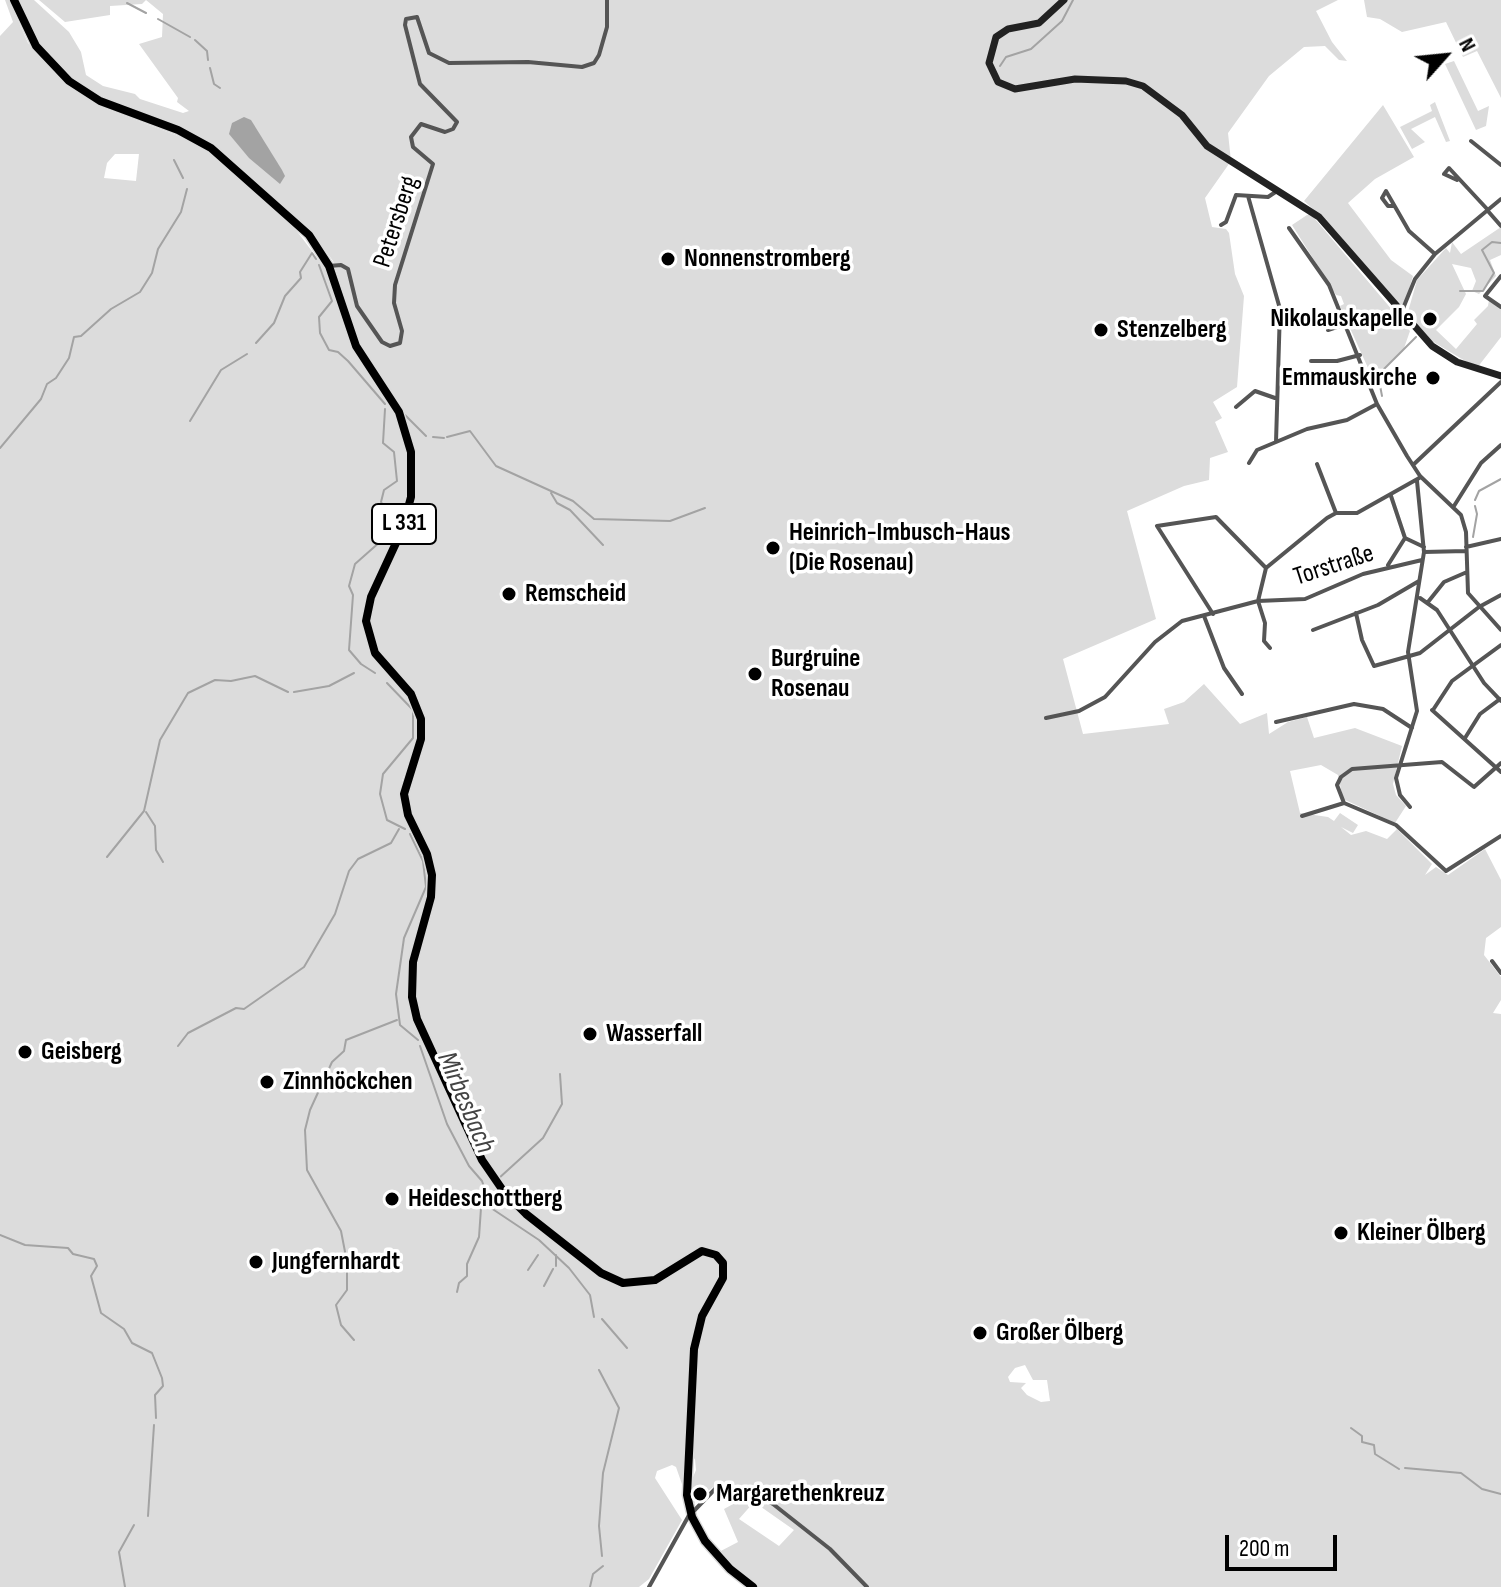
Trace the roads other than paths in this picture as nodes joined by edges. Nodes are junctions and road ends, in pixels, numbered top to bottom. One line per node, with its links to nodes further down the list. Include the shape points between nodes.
1 (14, 0): 16 (main road, L 331, via 30,36 62,76 100,101 211,148 301,227)
2 (607, 0): 16 (street, Petersberg, via 599,55 582,67 449,63 429,53 417,17 406,19 420,84 457,122 445,132 421,124 411,137 413,147 433,164 395,285 400,343 382,342 357,306 348,269)
3 (1064, 0): 7 (main road, via 1039,23 996,37 989,63 998,82 1015,89 1075,79 1137,83 1177,111 1202,141)
4 (1471, 141): 5 (street)
5 (1501, 165)
6 (1457, 180): 11 (street)
7 (1278, 189): 8 (street, via 1268,197); 19 (main road, via 1319,217)
8 (1248, 196): 12 (street, via 1235,196); 26 (street, via 1280,309)
9 (1501, 199): 11 (street)
10 (1394, 206): 15 (street, via 1412,235)
11 (1488, 210): 13 (street); 15 (street)
12 (1221, 225)
13 (1501, 226)
14 (1289, 228): 20 (street, via 1329,285)
15 (1435, 254): 19 (street, via 1415,279)
16 (332, 265): 76 (main road, L 331, via 351,336 403,422 412,463 407,517 371,597 366,621 375,653 411,694 421,719 421,739 404,794 432,875 413,962 417,1019 492,1177 517,1206 591,1266 618,1282 639,1284 662,1277 697,1253 707,1251 720,1258 723,1278 695,1338 687,1479)
17 (1501, 276): 18 (street, via 1485,296)
18 (1501, 307)
19 (1401, 313): 24 (main road, via 1442,353)
20 (1346, 324): 21 (street); 22 (street)
21 (1328, 330)
22 (1360, 355): 23 (street); 27 (street)
23 (1311, 361)
24 (1501, 376)
25 (1501, 382): 33 (street)
26 (1275, 398): 28 (street, via 1255,391); 29 (street)
27 (1377, 404): 29 (street, via 1347,420); 33 (street)
28 (1236, 407)
29 (1276, 442): 31 (street, via 1254,452)
30 (1501, 445): 36 (street, via 1481,463)
31 (1249, 463)
32 (1317, 464): 37 (street)
33 (1413, 465): 34 (street)
34 (1419, 479): 35 (street); 36 (street); 41 (street)
35 (1391, 496): 37 (street, via 1357,513); 38 (street)
36 (1453, 506): 40 (street, via 1465,527)
37 (1336, 513): 44 (street)
38 (1405, 538): 41 (street); 43 (street)
39 (1501, 539): 40 (street)
40 (1466, 549): 41 (street); 45 (street)
41 (1424, 550): 42 (street)
42 (1422, 560): 43 (street, Torstraße); 46 (street)
43 (1388, 566): 49 (street, Torstraße, via 1305,599)
44 (1266, 568): 49 (street); 53 (street, via 1216,517 1157,526)
45 (1467, 572): 50 (street, via 1444,582); 51 (street, via 1468,593)
46 (1419, 581): 48 (street); 52 (street)
47 (1501, 595): 51 (street)
48 (1420, 598): 50 (street); 60 (street)
49 (1258, 601): 53 (street, Torstraße); 59 (street, via 1264,641)
50 (1428, 602): 56 (street)
51 (1479, 607): 56 (street); 57 (street)
52 (1356, 613): 55 (street); 60 (street, via 1374,666)
53 (1213, 614): 54 (street, Torstraße)
54 (1204, 616): 62 (street, via 1224,668); 64 (street, Torstraße, via 1165,632 1105,697 1079,711)
55 (1313, 630)
56 (1450, 630): 60 (street); 61 (street)
57 (1501, 630)
58 (1501, 645): 61 (street)
59 (1270, 648)
60 (1408, 657): 66 (street, via 1417,707)
61 (1472, 665): 63 (street); 67 (street, via 1452,681 1432,710)
62 (1242, 694)
63 (1500, 700): 67 (street, via 1480,714)
64 (1046, 718)
65 (1276, 722): 66 (street, via 1354,704 1383,709)
66 (1412, 728): 68 (street)
67 (1465, 738): 69 (street)
68 (1399, 764): 69 (street, via 1442,762 1474,787); 70 (street, via 1345,773 1337,788); 71 (street, via 1397,788)
69 (1500, 767)
70 (1344, 803): 72 (street); 73 (street, via 1396,825 1446,871)
71 (1410, 807)
72 (1302, 816)
73 (1501, 836)
74 (1492, 961): 75 (street)
75 (1501, 973)
76 (691, 1513): 77 (street); 78 (main road, L 331, via 711,1549); 79 (street, via 717,1487 756,1495 830,1549)
77 (649, 1587)
78 (753, 1587)
79 (867, 1587)

